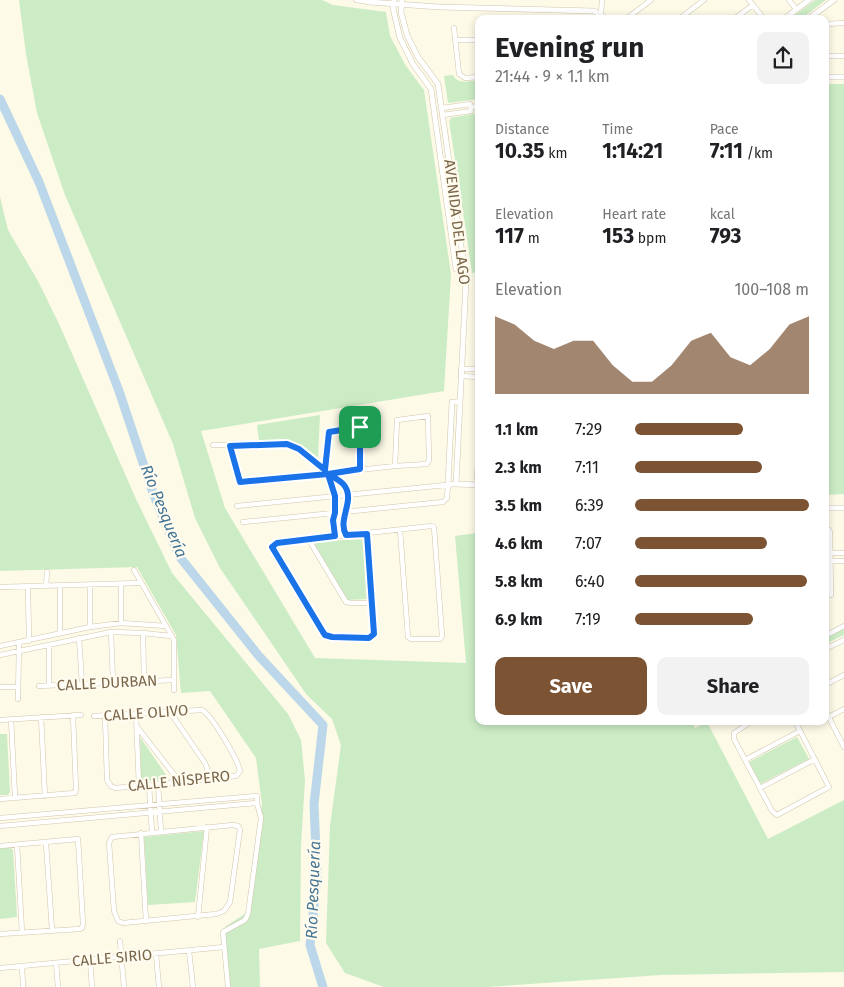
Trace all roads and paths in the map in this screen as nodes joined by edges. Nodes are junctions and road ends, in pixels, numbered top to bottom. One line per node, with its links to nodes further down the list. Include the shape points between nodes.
1 (356, 0): 9 (street)
2 (602, 0): 14 (street)
3 (651, 0): 15 (street)
4 (704, 0): 16 (street)
5 (749, 0): 12 (street)
6 (789, 0): 13 (street)
7 (809, 0): 13 (street)
8 (834, 0): 20 (street)
9 (369, 2): 10 (street)
10 (394, 2): 11 (street); 36 (street, AVENIDA DEL LAGO, via 400,38 431,89)
11 (402, 2): 14 (street, via 439,7 594,11); 32 (street, AVENIDA DEL LAGO, via 407,35 438,84)
12 (753, 5): 17 (street); 18 (street)
13 (796, 9): 19 (street)
14 (601, 14)
15 (631, 15)
16 (684, 15)
17 (739, 15)
18 (761, 15)
19 (789, 15)
20 (813, 15)
21 (844, 23): 22 (street)
22 (829, 24)
23 (454, 28): 24 (street)
24 (455, 40): 25 (street); 28 (street, via 459,74 465,78)
25 (475, 40)
26 (829, 56): 27 (street)
27 (844, 56)
28 (475, 77)
29 (829, 77): 30 (street)
30 (844, 77)
31 (475, 107): 33 (street)
32 (442, 108): 33 (street); 34 (street, AVENIDA DEL LAGO)
33 (471, 108): 34 (street)
34 (443, 115): 35 (street, AVENIDA DEL LAGO)
35 (454, 194): 36 (street); 37 (street, AVENIDA DEL LAGO)
36 (446, 195): 37 (street, AVENIDA DEL LAGO, via 456,269)
37 (464, 268): 38 (street, AVENIDA DEL LAGO)
38 (461, 369): 39 (street); 40 (street, AVENIDA DEL LAGO)
39 (475, 369)
40 (461, 376): 41 (street); 42 (street, AVENIDA DEL LAGO)
41 (475, 377)
42 (460, 402): 48 (street, via 452,402); 49 (street, AVENIDA DEL LAGO)
43 (213, 446): 44 (street)
44 (230, 446): 47 (street, via 287,444 299,449); 47 (street, via 239,481)
45 (395, 466): 45 (street, via 396,421 428,415 428,462); 46 (street)
46 (360, 469): 47 (street); 47 (street, via 360,427 329,432)
47 (326, 472): 51 (street, via 344,484); 52 (street)
48 (448, 484): 49 (street); 51 (street); 57 (street, via 447,498 443,502)
49 (456, 484): 50 (street)
50 (475, 485)
51 (348, 495): 52 (street); 57 (street)
52 (335, 496): 53 (street); 56 (street)
53 (237, 506)
54 (829, 508): 55 (street)
55 (844, 508)
56 (335, 513): 57 (street); 58 (street); 63 (street)
57 (345, 513): 62 (street, via 343,528)
58 (243, 522)
59 (400, 530): 59 (street, via 409,638 441,638 434,527); 61 (street)
60 (829, 530): 65 (street)
61 (367, 534): 62 (street); 79 (street)
62 (346, 535): 63 (street)
63 (335, 536): 64 (street)
64 (309, 540): 79 (street, via 344,600); 79 (street, via 277,543 272,547 325,635 371,637 374,634)
65 (830, 553): 66 (street); 67 (street)
66 (844, 553)
67 (830, 561): 68 (street); 78 (street)
68 (844, 561)
69 (134, 570): 71 (street)
70 (47, 572): 74 (street)
71 (140, 583): 72 (street); 81 (street)
72 (121, 584): 73 (street); 80 (street)
73 (90, 585): 75 (street); 83 (street)
74 (46, 586): 75 (street); 77 (street)
75 (60, 586): 85 (street)
76 (0, 587): 77 (street)
77 (28, 587): 91 (street)
78 (830, 595)
79 (372, 604)
80 (121, 623): 81 (street); 83 (street)
81 (166, 626): 88 (street)
82 (844, 626): 87 (street)
83 (90, 627): 85 (street)
84 (111, 632): 86 (street); 89 (street); 101 (street)
85 (60, 633): 91 (street)
86 (143, 633): 88 (street); 99 (street)
87 (829, 634)
88 (171, 636): 100 (street, via 175,648)
89 (79, 638): 94 (street); 103 (street)
90 (844, 640): 95 (street)
91 (29, 641): 92 (street)
92 (19, 643): 93 (street); 96 (street)
93 (0, 646)
94 (49, 646): 96 (street); 104 (street)
95 (829, 647)
96 (18, 652): 97 (street); 105 (street)
97 (0, 655)
98 (844, 675): 102 (street)
99 (144, 680): 100 (street, CALLE DURBAN); 101 (street, CALLE DURBAN)
100 (174, 680): 108 (street)
101 (113, 682): 103 (street, CALLE DURBAN)
102 (829, 683)
103 (82, 684): 104 (street, CALLE DURBAN)
104 (50, 685): 106 (street, CALLE DURBAN)
105 (18, 686): 107 (street); 109 (street)
106 (39, 686)
107 (0, 688)
108 (174, 690)
109 (18, 699)
110 (198, 709): 112 (street, CALLE OLIVO); 129 (street, CALLE NÍSPERO, via 208,715 240,771 236,776)
111 (844, 709): 119 (street)
112 (170, 712): 113 (street, CALLE OLIVO); 129 (street, via 205,763)
113 (136, 714): 116 (street, CALLE OLIVO); 124 (street)
114 (73, 715): 115 (street); 118 (street); 135 (street, via 76,792)
115 (81, 715)
116 (105, 715): 117 (street, CALLE OLIVO); 133 (street, CALLE NÍSPERO, via 109,784 115,788)
117 (94, 716)
118 (41, 717): 120 (street); 135 (street)
119 (829, 717): 126 (street)
120 (11, 719): 121 (street); 136 (street)
121 (0, 720)
122 (745, 725): 128 (street, via 734,736)
123 (797, 725): 125 (street)
124 (136, 726): 130 (street); 133 (street)
125 (800, 730): 127 (street); 128 (street)
126 (843, 744)
127 (815, 759): 134 (street); 134 (street, via 829,786 827,790 776,815)
128 (745, 760): 134 (street)
129 (211, 779): 130 (street, CALLE NÍSPERO)
130 (179, 781): 132 (street, CALLE NÍSPERO)
131 (149, 784): 132 (street, CALLE NÍSPERO); 133 (street, CALLE NÍSPERO); 139 (street)
132 (158, 784): 140 (street)
133 (139, 786)
134 (760, 788)
135 (45, 796): 136 (street)
136 (14, 797): 137 (street)
137 (0, 799)
138 (257, 803): 140 (street, via 258,796 254,795); 141 (street); 158 (street, via 261,818 248,914 245,920 223,932)
139 (151, 804): 140 (street); 142 (street); 143 (street)
140 (159, 804): 141 (street)
141 (160, 812): 142 (street); 146 (street)
142 (151, 813): 144 (street); 147 (street)
143 (0, 818)
144 (0, 826)
145 (207, 828): 146 (street); 152 (street); 152 (street, via 236,825 240,830 230,902 224,911)
146 (161, 831): 147 (street)
147 (152, 832): 148 (street)
148 (141, 833): 153 (street); 153 (street, via 115,835 109,843 115,918 123,923)
149 (46, 842): 150 (street); 154 (street); 154 (street, via 78,839 83,926 80,929)
150 (17, 845): 151 (street); 155 (street)
151 (0, 846)
152 (198, 917): 153 (street)
153 (146, 921)
154 (52, 930): 155 (street)
155 (22, 932): 156 (street)
156 (0, 934)
157 (120, 941): 161 (street)
158 (224, 947): 159 (street, CALLE SIRIO); 172 (street)
159 (190, 951): 160 (street, CALLE SIRIO); 171 (street)
160 (156, 954): 161 (street, CALLE SIRIO); 170 (street)
161 (122, 957): 162 (street, CALLE SIRIO); 169 (street)
162 (90, 960): 163 (street, CALLE SIRIO); 168 (street)
163 (56, 963): 164 (street, CALLE SIRIO); 167 (street)
164 (22, 966): 165 (street, CALLE SIRIO); 166 (street)
165 (0, 968)
166 (23, 987)
167 (58, 987)
168 (92, 987)
169 (124, 987)
170 (159, 987)
171 (193, 987)
172 (228, 987)

